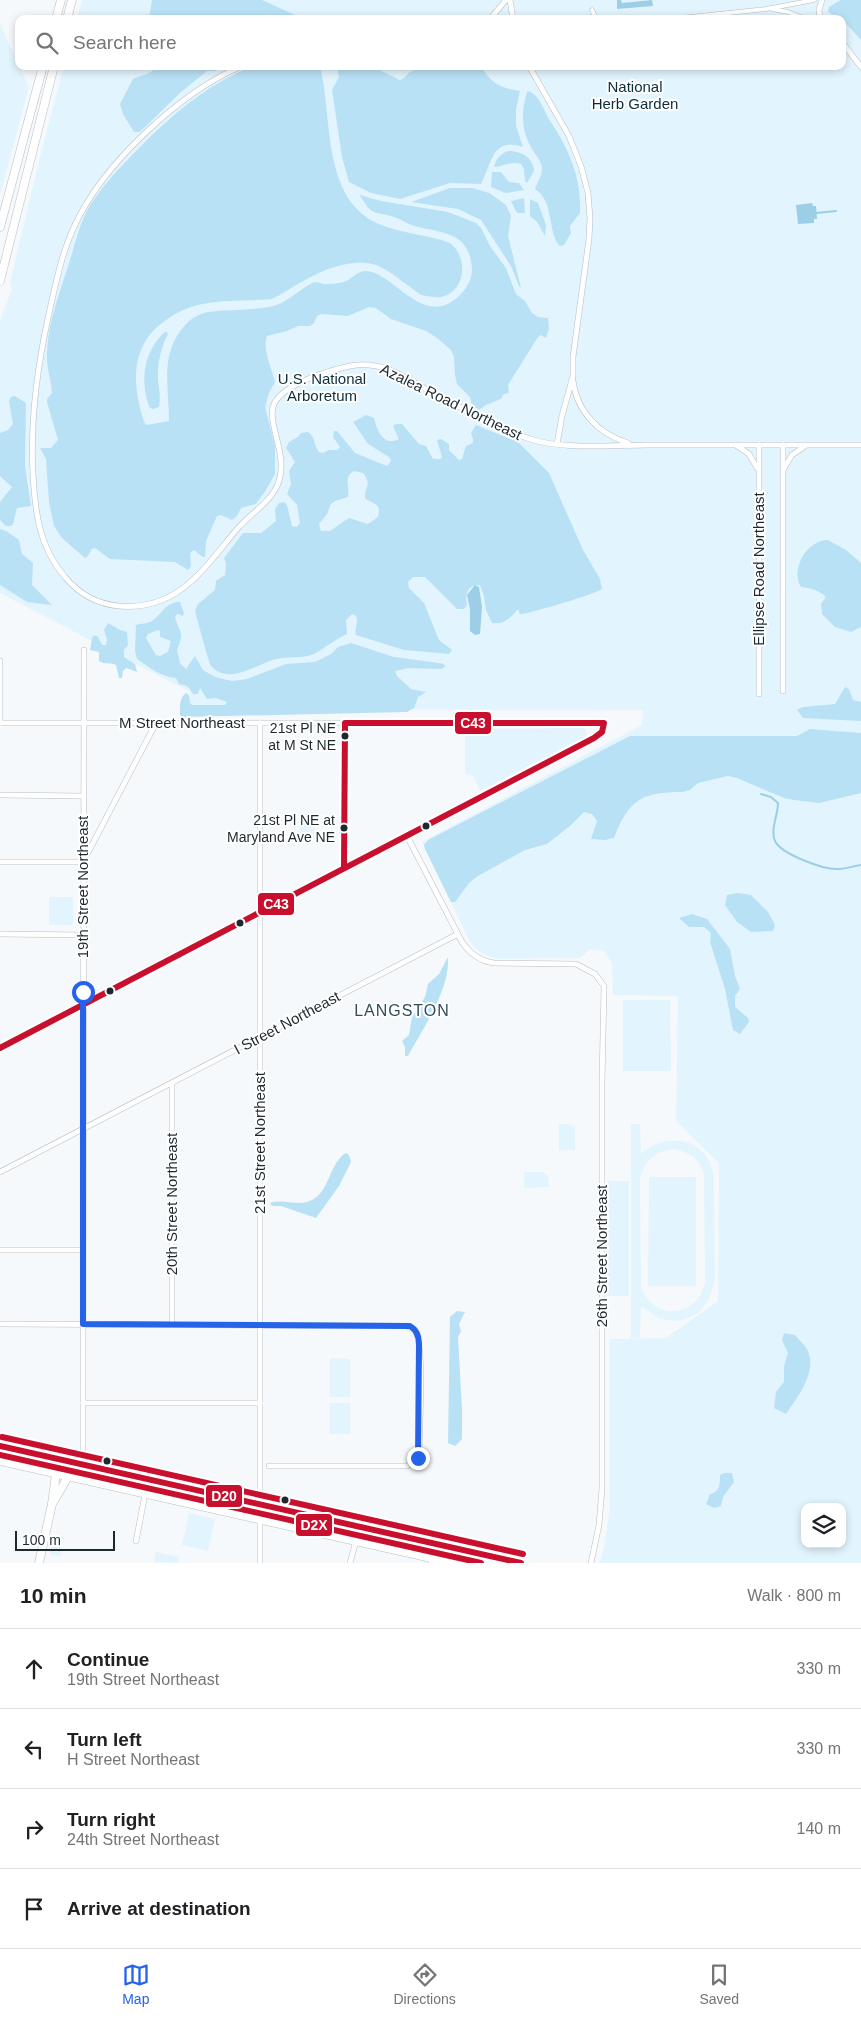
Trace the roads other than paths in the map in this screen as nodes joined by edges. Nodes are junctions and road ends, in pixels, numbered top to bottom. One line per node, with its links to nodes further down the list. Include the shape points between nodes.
1 (61, 0): 9 (main road)
2 (72, 0): 10 (main road)
3 (506, 0): 11 (street)
4 (510, 0): 12 (street)
5 (814, 0): 7 (street)
6 (822, 0): 16 (street)
7 (766, 8): 14 (street); 15 (street)
8 (592, 10): 13 (street)
9 (57, 15)
10 (68, 15)
11 (493, 15)
12 (512, 15)
13 (594, 15)
14 (706, 15)
15 (796, 15)
16 (820, 15)
17 (846, 47): 18 (street)
18 (861, 67)
19 (42, 70): 23 (main road)
20 (53, 70): 24 (main road)
21 (233, 70): 26 (street, Azalea Road Northeast, via 192,94 127,152 89,198 68,241 43,340 32,441 40,530 45,547 64,576 92,599 124,606 162,600 186,587 276,488 282,465 273,416 276,400 292,387 338,369 371,365 393,370 442,398 518,434)
22 (530, 70): 25 (street, via 569,136 582,166 588,193 590,239)
23 (0, 227)
24 (0, 281)
25 (573, 376): 26 (street); 28 (street, Azalea Road Northeast, via 577,400 587,416 612,437)
26 (557, 444): 28 (street, Azalea Road Northeast)
27 (860, 444): 32 (street, Azalea Road Northeast)
28 (634, 445): 29 (street, Azalea Road Northeast)
29 (734, 445): 30 (street, Azalea Road Northeast); 33 (street, via 750,454)
30 (759, 445): 31 (street, Azalea Road Northeast); 33 (street, Ellipse Road Northeast)
31 (783, 445): 32 (street, Azalea Road Northeast); 34 (street)
32 (808, 445): 34 (street, via 796,450)
33 (759, 473): 38 (street, Ellipse Road Northeast)
34 (783, 474): 37 (street)
35 (84, 650): 40 (street, 19th Street Northeast)
36 (0, 661): 39 (street)
37 (783, 691)
38 (759, 694)
39 (0, 723): 40 (street, M Street Northeast)
40 (83, 723): 41 (street, M Street Northeast); 45 (street, 19th Street Northeast)
41 (156, 723): 42 (street, M Street Northeast); 48 (street)
42 (260, 723): 43 (street, M Street Northeast); 50 (street, 21st Street Northeast)
43 (345, 723): 46 (street, M Street Northeast, via 604,723 602,732 594,738); 49 (street)
44 (0, 795): 45 (street)
45 (83, 796): 48 (street, 19th Street Northeast)
46 (407, 836): 49 (street); 53 (street)
47 (0, 862): 48 (street)
48 (83, 862): 52 (street, 19th Street Northeast)
49 (344, 868): 50 (street)
50 (260, 912): 54 (street); 55 (street, 21st Street Northeast)
51 (0, 934): 52 (street)
52 (83, 934): 54 (street, 19th Street Northeast)
53 (458, 934): 55 (street, I Street Northeast); 89 (street, 26th Street Northeast, via 470,953 487,962 576,964 595,974 604,986 602,1488)
54 (82, 1005): 56 (street); 58 (street, 19th Street Northeast)
55 (260, 1037): 57 (street, I Street Northeast); 65 (street, 21st Street Northeast)
56 (0, 1048)
57 (172, 1083): 58 (street, I Street Northeast); 64 (street, 20th Street Northeast)
58 (83, 1129): 59 (street, I Street Northeast); 61 (street, 19th Street Northeast)
59 (0, 1172)
60 (0, 1250): 61 (street)
61 (82, 1250): 63 (street, 19th Street Northeast)
62 (0, 1324): 63 (street)
63 (83, 1324): 64 (street); 66 (street, 19th Street Northeast)
64 (172, 1325): 65 (street)
65 (260, 1325): 67 (street, 21st Street Northeast); 72 (street, via 407,1326 419,1337 419,1455 416,1462 406,1466)
66 (83, 1403): 67 (street); 71 (street, 19th Street Northeast)
67 (260, 1403): 78 (street, 21st Street Northeast)
68 (0, 1446): 69 (main road)
69 (48, 1456): 71 (main road); 73 (main road)
70 (0, 1461): 73 (main road)
71 (81, 1463): 74 (main road); 75 (main road)
72 (269, 1466)
73 (56, 1474): 74 (main road); 77 (main road)
74 (68, 1477): 76 (main road); 77 (main road)
75 (148, 1479): 76 (street); 78 (main road)
76 (145, 1494): 79 (main road); 80 (street)
77 (52, 1504): 84 (main road)
78 (260, 1505): 79 (street, 21st Street Northeast); 82 (main road)
79 (260, 1519): 81 (main road); 85 (street, 21st Street Northeast)
80 (136, 1541)
81 (356, 1541): 83 (main road); 86 (street)
82 (435, 1544): 83 (street); 88 (main road)
83 (432, 1561): 87 (main road)
84 (39, 1563)
85 (260, 1563)
86 (350, 1563)
87 (453, 1563)
88 (517, 1563)
89 (591, 1563)

